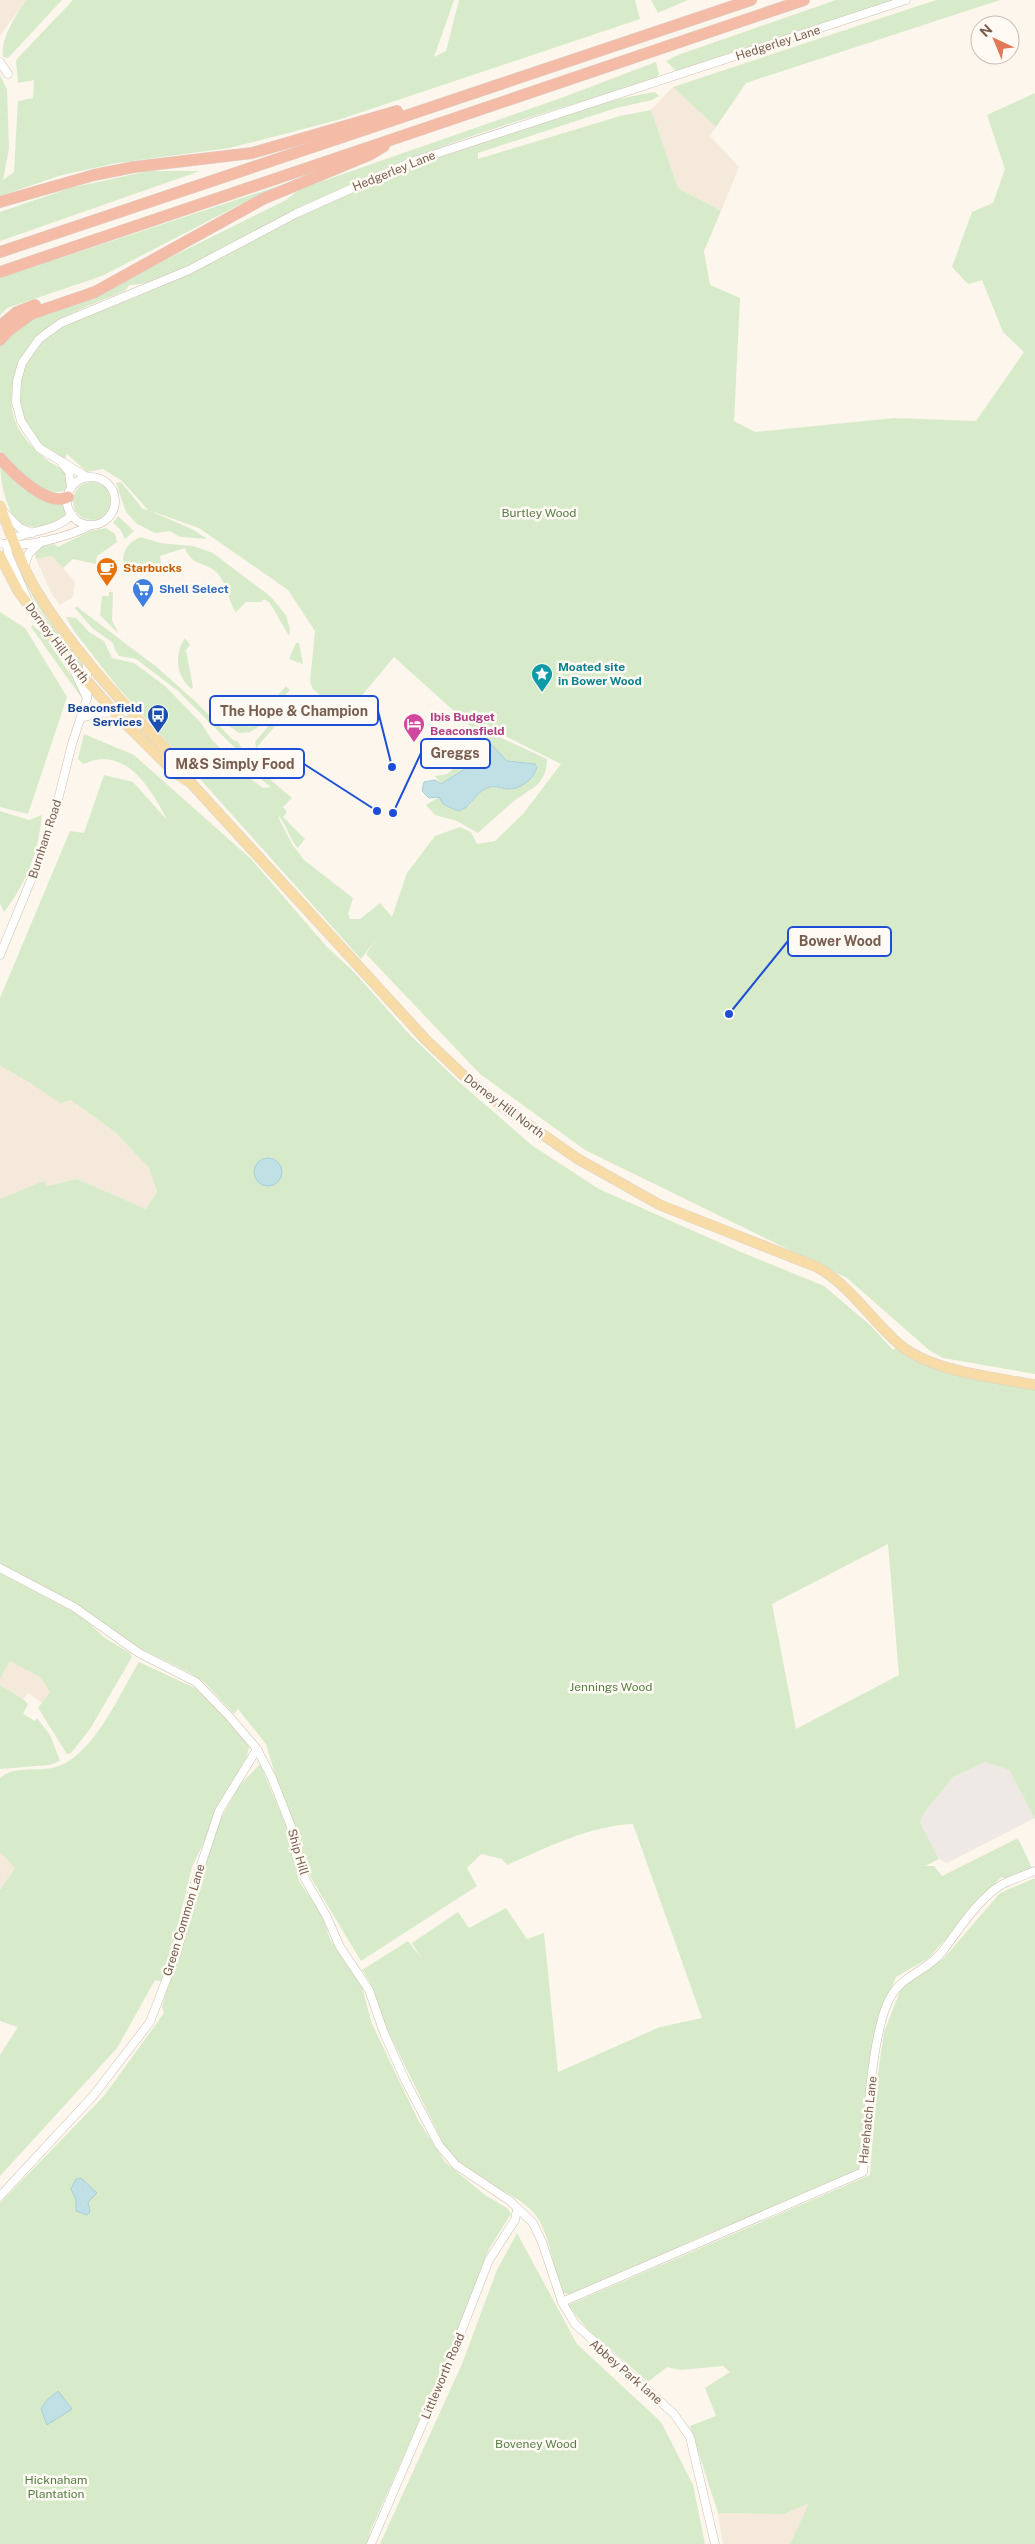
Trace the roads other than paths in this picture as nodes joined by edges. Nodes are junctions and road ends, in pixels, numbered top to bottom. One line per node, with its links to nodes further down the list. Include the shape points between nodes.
1 (751, 0): 6 (highway)
2 (804, 0): 7 (highway)
3 (906, 0): 15 (street, Hedgerley Lane, via 411,162 297,213 189,270 61,323 39,339 22,363 16,402 29,436 39,448)
4 (0, 62): 5 (street)
5 (8, 74)
6 (431, 106): 8 (highway, via 386,113 252,153 134,167); 9 (highway)
7 (400, 136): 10 (highway); 11 (highway, via 369,155 263,199)
8 (0, 202)
9 (0, 252)
10 (0, 272)
11 (124, 274): 12 (highway, via 28,308); 13 (highway, via 94,292 31,314 8,330)
12 (0, 326)
13 (0, 340)
14 (0, 458): 17 (highway, via 11,472 38,491 58,499)
15 (59, 462): 16 (street, Hedgerley Lane); 17 (street, Hedgerley Lane, via 69,472)
16 (87, 478): 17 (street); 20 (street, via 106,482 115,500 110,515)
17 (69, 492): 19 (street)
18 (0, 507): 21 (street, via 20,528); 23 (main road, Dorney Hill North)
19 (72, 514): 20 (street, via 77,520); 21 (street, via 62,524)
20 (90, 525): 22 (street, via 73,534)
21 (34, 533): 23 (street)
22 (42, 541): 23 (street); 25 (street, via 29,553)
23 (8, 543): 25 (main road, Dorney Hill North); 26 (street, via 8,554)
24 (0, 556): 26 (main road, Dorney Hill North)
25 (24, 567): 27 (main road, Dorney Hill North, via 49,610)
26 (31, 609): 28 (main road, Dorney Hill North)
27 (88, 662): 29 (street, Burnham Road); 31 (main road, Dorney Hill North)
28 (72, 664): 29 (main road, Dorney Hill North); 30 (street)
29 (88, 684): 30 (street, Burnham Road); 32 (main road, Dorney Hill North)
30 (86, 698): 33 (street, Burnham Road)
31 (132, 712): 32 (street); 34 (main road, Dorney Hill North, via 182,767)
32 (116, 714): 33 (street); 34 (main road, Dorney Hill North, via 174,772)
33 (81, 718): 35 (street, Burnham Road, via 43,851)
34 (191, 783): 36 (main road, Dorney Hill North, via 426,1040 503,1107 578,1159 660,1205 831,1275 909,1351 939,1365)
35 (0, 955)
36 (1035, 1385)
37 (0, 1568): 38 (street, Ship Hill, via 74,1607 138,1653 196,1682)
38 (257, 1748): 40 (street, Green Common Lane, via 219,1811 193,1889 178,1949 150,2022 93,2096); 41 (street, Ship Hill, via 292,1828 304,1879 327,1917 340,1947 369,1990 406,2082 439,2145 456,2165 510,2201)
39 (1035, 1871): 42 (street, Harehatch Lane, via 1002,1884 988,1896 939,1956 904,1980 892,1993 878,2038 863,2172)
40 (0, 2196)
41 (517, 2210): 42 (street, Abbey Park lane, via 533,2223); 43 (street, Littleworth Road, via 515,2220 489,2260)
42 (562, 2302): 44 (street, Abbey Park lane, via 586,2337 674,2414 690,2437)
43 (371, 2544)
44 (714, 2544)

